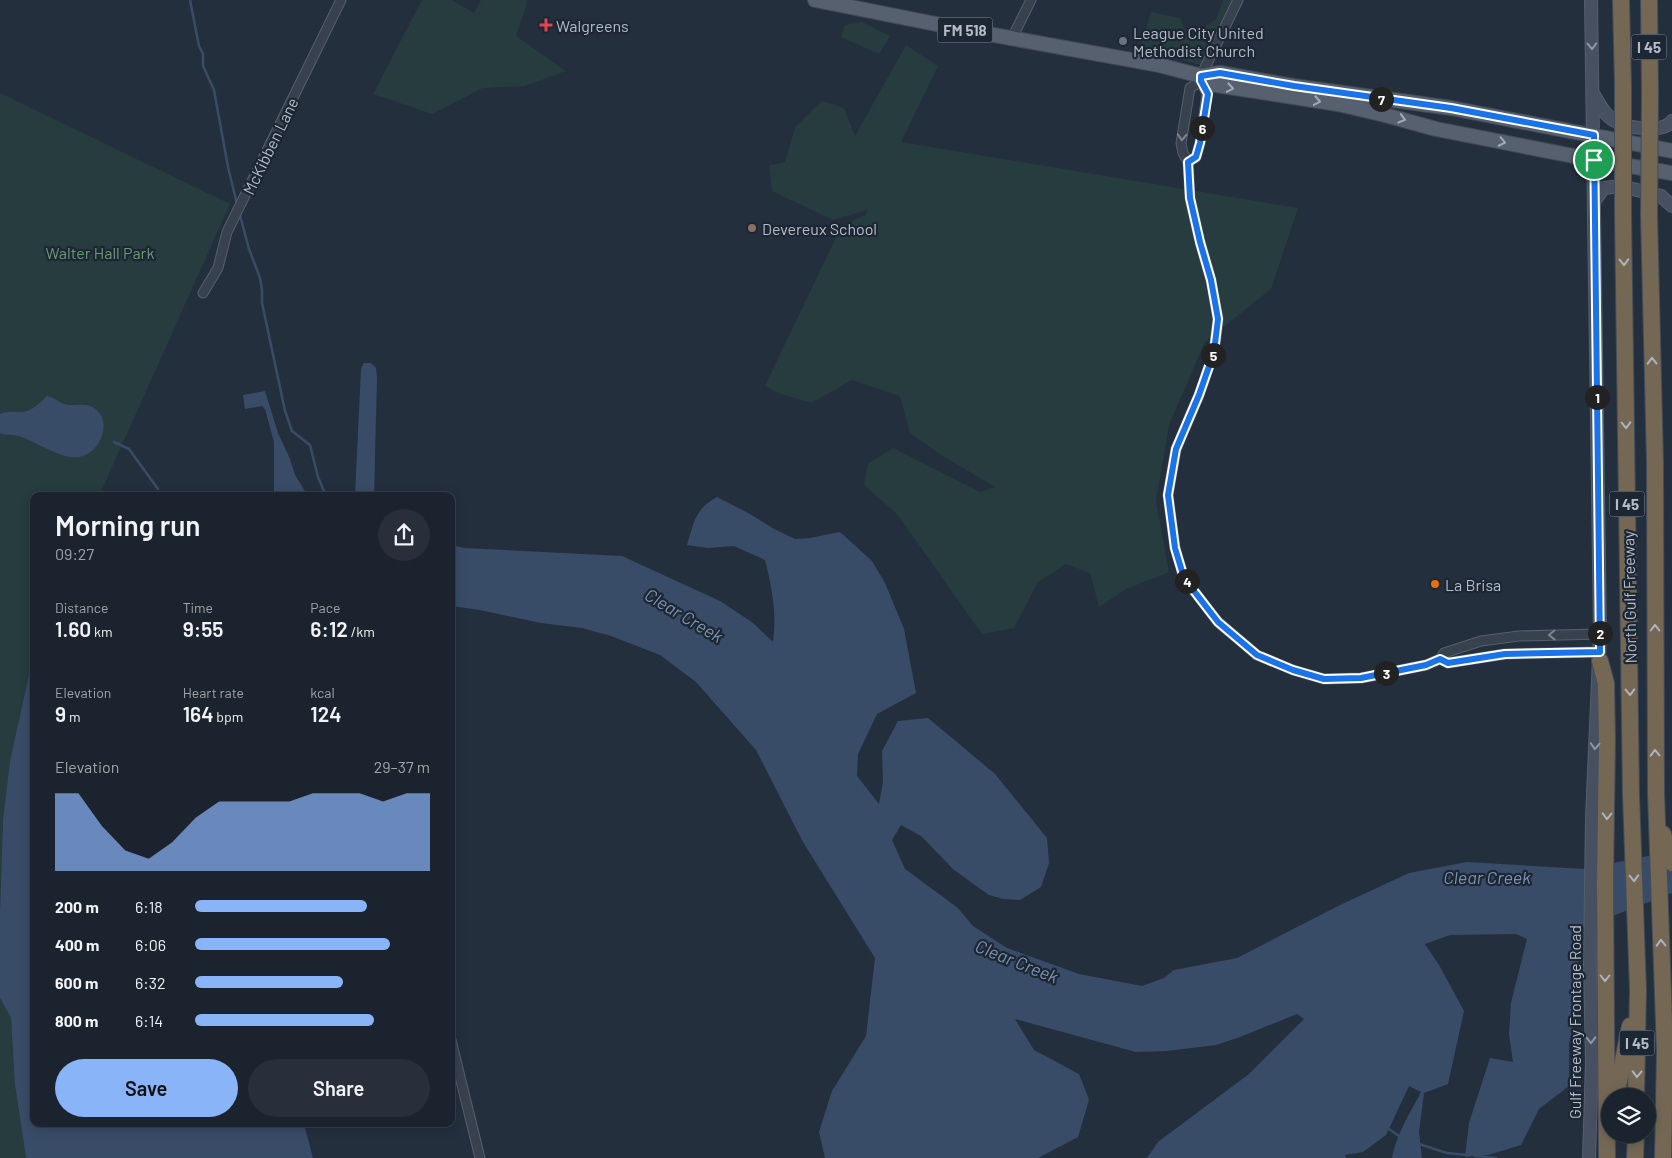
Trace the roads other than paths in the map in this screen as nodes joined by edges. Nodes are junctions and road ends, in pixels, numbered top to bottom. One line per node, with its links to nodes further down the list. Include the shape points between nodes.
1 (341, 0): 19 (street, McKibben Lane, via 227,232 218,268)
2 (815, 0): 8 (main road, FM 518)
3 (1030, 0): 8 (street)
4 (1238, 0): 9 (street)
5 (1591, 0): 10 (main road, Gulf Freeway Frontage Road, one-way to 10)
6 (1621, 0): 25 (highway, North Gulf Freeway / I 45, one-way to 25, bridge, via 1631,794)
7 (1649, 0): 23 (highway, North Gulf Freeway / I 45, one-way to 7, bridge)
8 (1012, 38): 9 (main road, FM 518, via 1159,65)
9 (1201, 79): 12 (main road, FM 518, via 1220,73 1444,107); 14 (main road, FM 518, one-way to 14, via 1216,85 1364,109 1436,129); 15 (street, one-way to 15, via 1190,88 1182,131 1182,148); 15 (street, via 1208,94 1196,157)
10 (1593, 92): 11 (main road, via 1605,113 1620,124 1657,129); 12 (main road, Gulf Freeway Frontage Road)
11 (1672, 121)
12 (1594, 135): 13 (main road, FM 518); 14 (main road, Gulf Freeway Frontage Road)
13 (1672, 151)
14 (1594, 160): 16 (main road, FM 518); 17 (main road, Gulf Freeway Frontage Road)
15 (1188, 162): 22 (street, via 1190,198 1218,319 1214,352 1176,449 1168,495 1175,548 1184,578 1218,622 1257,655 1293,670 1324,679 1361,678 1426,665)
16 (1672, 174)
17 (1595, 200): 18 (main road, via 1604,188 1621,186 1660,196); 20 (main road, Gulf Freeway Frontage Road)
18 (1672, 206)
19 (203, 293)
20 (1600, 634): 21 (main road, Gulf Freeway Frontage Road); 22 (street, one-way to 22, via 1519,636 1481,641 1444,654)
21 (1600, 657): 22 (street, via 1505,654 1448,663); 32 (main road, Gulf Freeway Frontage Road, one-way to 32, via 1592,818); 33 (highway, one-way to 33, via 1606,683 1608,767 1605,883)
22 (1440, 659)
23 (1657, 813): 24 (highway); 35 (highway, North Gulf Freeway / I 45, one-way to 23, via 1665,1052)
24 (1672, 863)
25 (1638, 990): 27 (highway); 28 (highway, I 45, one-way to 28)
26 (455, 1056): 31 (street)
27 (1618, 1088)
28 (1636, 1088)
29 (1612, 1143): 33 (highway)
30 (1636, 1143): 34 (highway)
31 (480, 1158)
32 (1590, 1158)
33 (1609, 1158)
34 (1635, 1158)
35 (1663, 1158)

